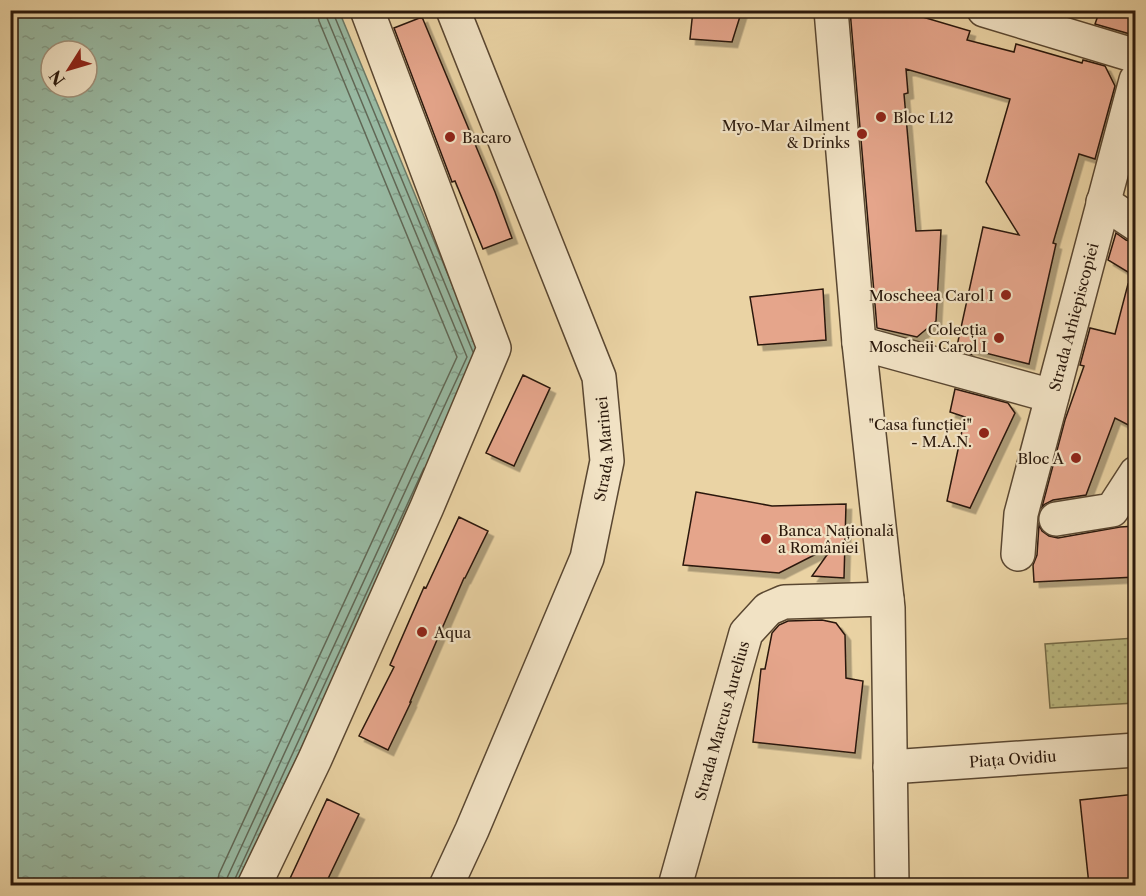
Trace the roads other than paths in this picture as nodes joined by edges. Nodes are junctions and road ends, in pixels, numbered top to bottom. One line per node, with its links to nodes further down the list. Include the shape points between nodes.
1 (367, 10): 17 (street, via 494,348 319,749)
2 (453, 10): 18 (street, Strada Marinei, via 599,377 607,461 587,558)
3 (831, 10): 9 (street)
4 (984, 10): 5 (street)
5 (1136, 56)
6 (1136, 80): 7 (street, Strada Arhiepiscopiei)
7 (1103, 202): 8 (street); 10 (street, Strada Arhiepiscopiei)
8 (1136, 224)
9 (859, 343): 10 (street); 14 (street)
10 (1052, 396): 13 (street, Strada Arhiepiscopiei, via 1021,514)
11 (1136, 473): 12 (street, via 1112,510)
12 (1056, 519)
13 (1018, 554)
14 (888, 604): 16 (street); 19 (street, Strada Marcus Aurelius, via 784,602 768,609 746,633)
15 (1136, 750): 16 (street, Piața Ovidiu)
16 (890, 767): 20 (street)
17 (254, 885)
18 (446, 885)
19 (675, 885)
20 (892, 885)

